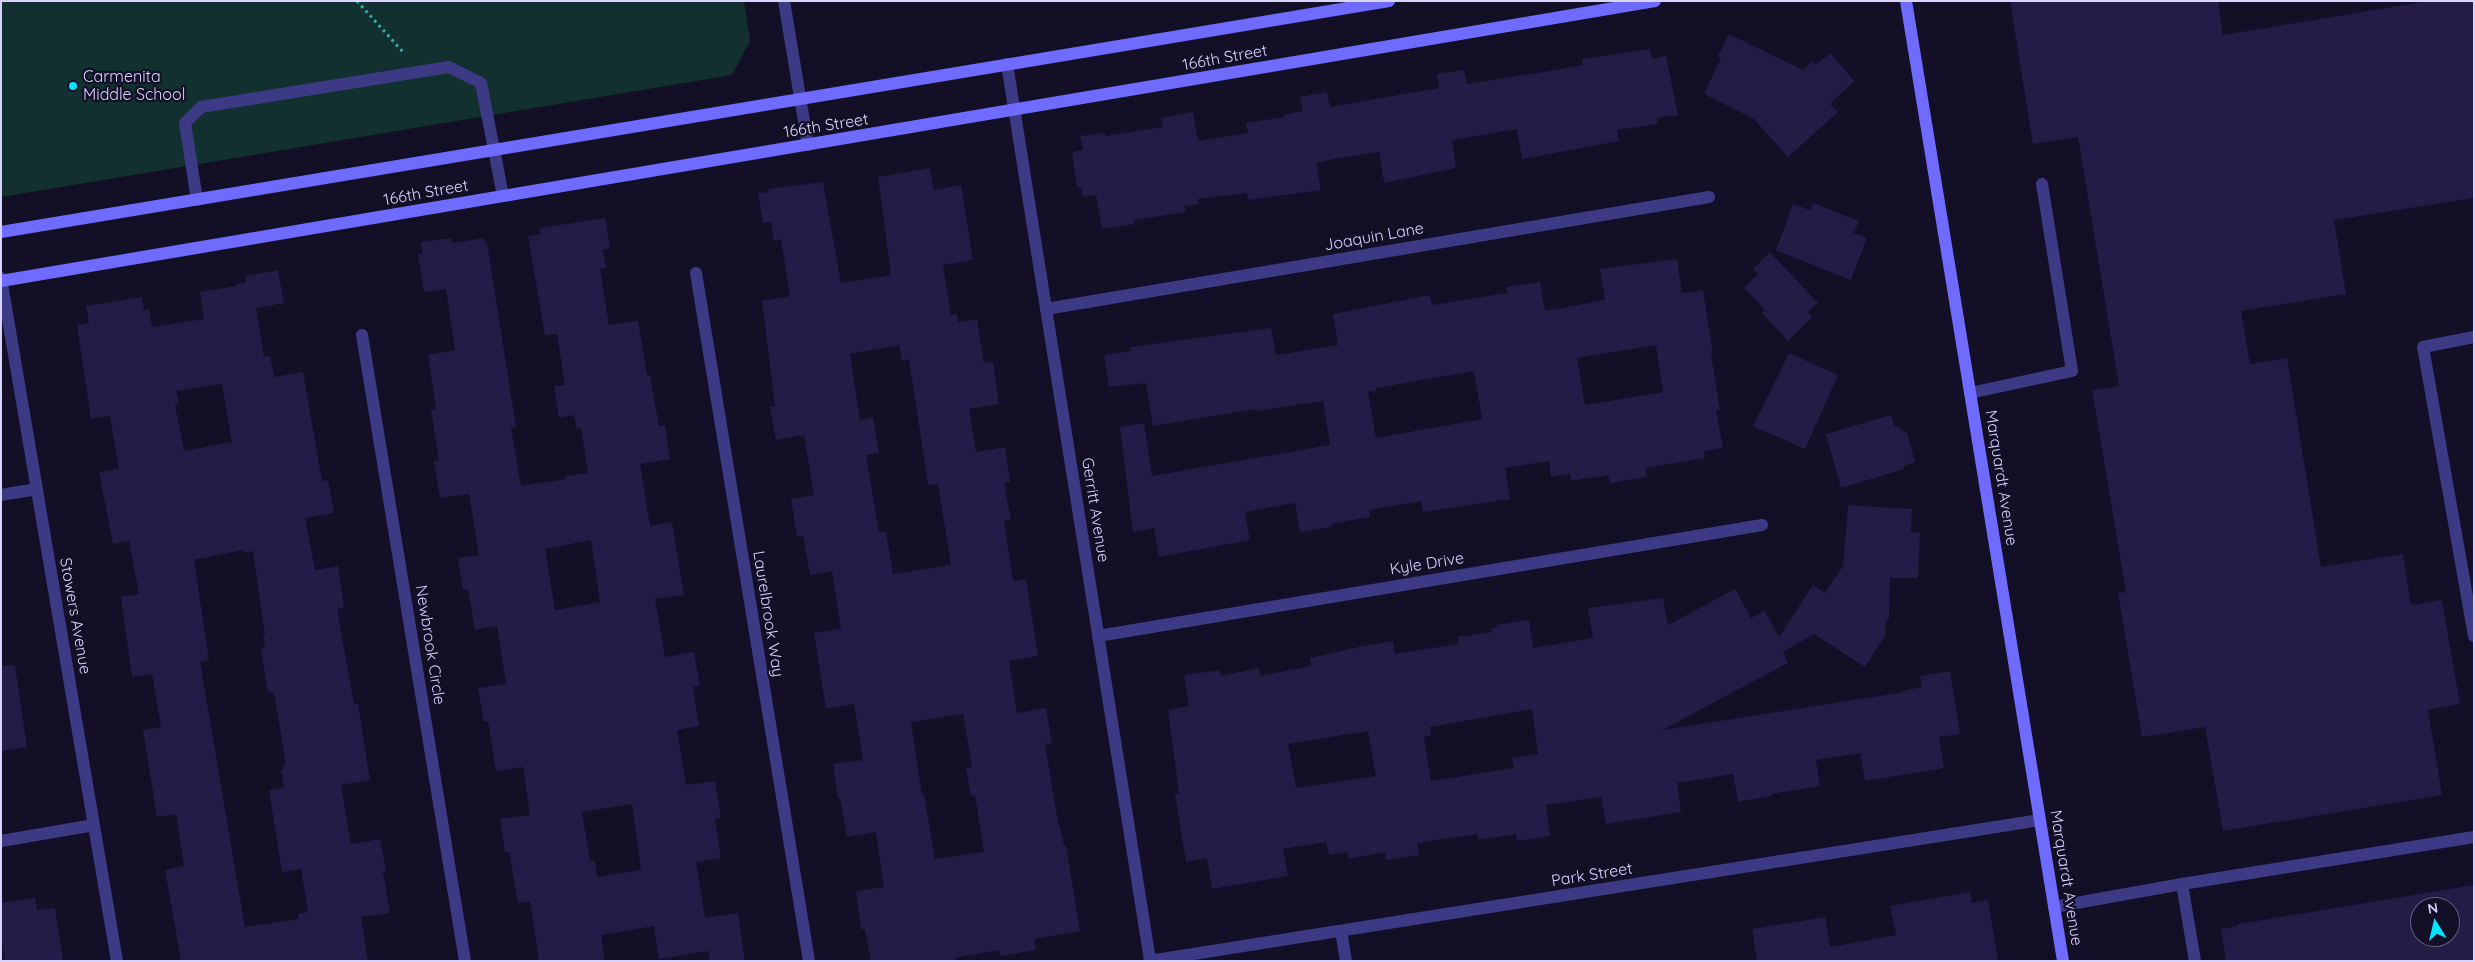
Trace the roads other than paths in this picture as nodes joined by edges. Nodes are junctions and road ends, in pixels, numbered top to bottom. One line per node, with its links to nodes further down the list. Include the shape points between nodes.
1 (784, 1): 6 (street)
2 (1389, 1): 5 (street, 166th Street)
3 (1655, 1): 7 (street, 166th Street)
4 (1906, 1): 20 (street, Marquardt Avenue)
5 (1007, 64): 6 (street, 166th Street); 7 (street, Gerritt Avenue)
6 (800, 99): 8 (street); 9 (street, 166th Street)
7 (1014, 110): 8 (street, 166th Street); 17 (street, Gerritt Avenue)
8 (808, 145): 11 (street, 166th Street)
9 (494, 150): 11 (street); 13 (street, 166th Street); 13 (street, via 481,83 449,67 201,107 186,123)
10 (2042, 184): 20 (street, via 2072,371)
11 (503, 196): 16 (street, 166th Street)
12 (1708, 197): 17 (street, Joaquin Lane)
13 (197, 200): 14 (street, 166th Street)
14 (1, 232)
15 (696, 273): 35 (street, Laurelbrook Way)
16 (1, 280): 21 (street, Stowers Avenue)
17 (1046, 309): 24 (street, Gerritt Avenue)
18 (362, 335): 34 (street, Newbrook Circle)
19 (2474, 337): 25 (street, via 2423,347)
20 (1970, 393): 26 (street, Marquardt Avenue)
21 (37, 489): 22 (street); 27 (street, Stowers Avenue)
22 (1, 495)
23 (1762, 525): 24 (street, Kyle Drive)
24 (1098, 636): 36 (street, Gerritt Avenue)
25 (2474, 636)
26 (2040, 820): 31 (street, Marquardt Avenue); 32 (street, Park Street)
27 (94, 825): 29 (street); 33 (street, Stowers Avenue)
28 (2474, 837): 30 (street)
29 (1, 841)
30 (2182, 884): 31 (street); 39 (street)
31 (2054, 907): 38 (street, Marquardt Avenue)
32 (1341, 931): 36 (street, Park Street); 37 (street)
33 (117, 961)
34 (465, 961)
35 (809, 961)
36 (1150, 961)
37 (1346, 961)
38 (2063, 961)
39 (2194, 961)

